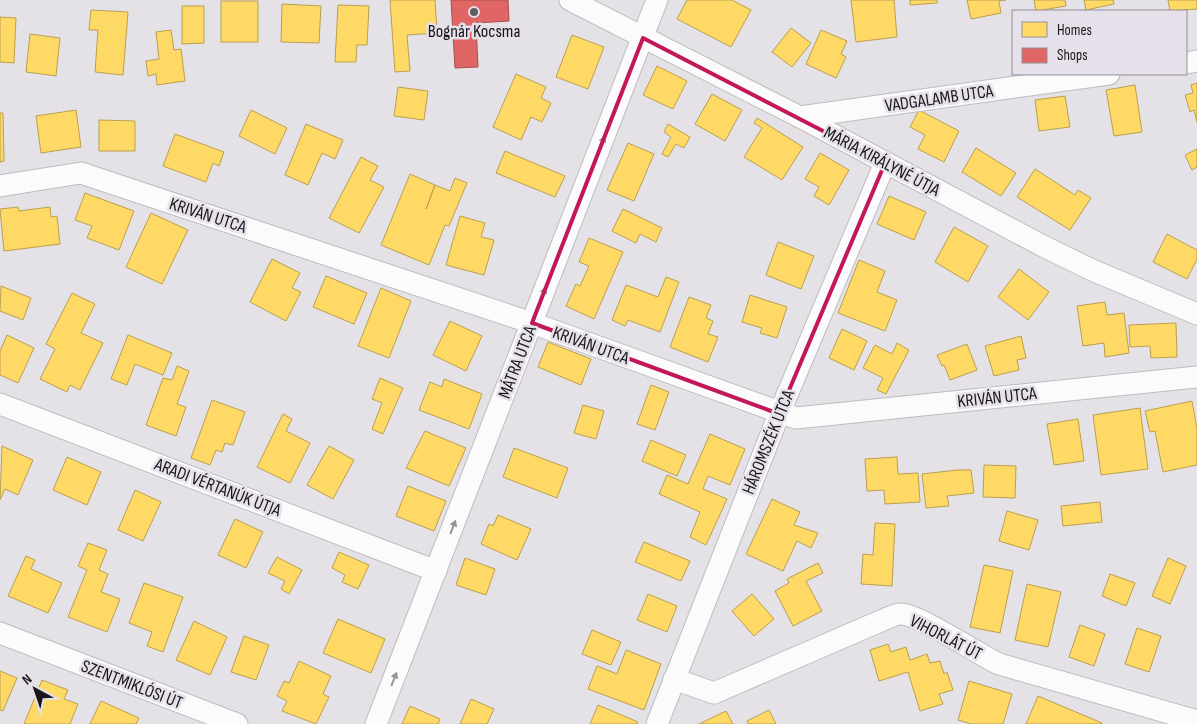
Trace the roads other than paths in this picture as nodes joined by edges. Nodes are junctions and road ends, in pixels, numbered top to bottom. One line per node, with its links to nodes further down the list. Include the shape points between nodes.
1 (570, 0): 3 (street, MÁRIA KIRÁLYNÉ ÚTJA)
2 (657, 0): 3 (street, MÁTRA UTCA)
3 (643, 38): 5 (street, MÁRIA KIRÁLYNÉ ÚTJA); 9 (street, MÁTRA UTCA, one-way to 3)
4 (1102, 75): 5 (street, VADGALAMB UTCA)
5 (800, 117): 6 (street, MÁRIA KIRÁLYNÉ ÚTJA)
6 (885, 163): 8 (street, MÁRIA KIRÁLYNÉ ÚTJA, via 1100,274); 12 (street, HÁROMSZÉK UTCA)
7 (0, 186): 9 (street, KRIVÁN UTCA, via 82,173)
8 (1197, 314)
9 (532, 323): 12 (street, KRIVÁN UTCA); 13 (street, MÁTRA UTCA, one-way to 9)
10 (1197, 377): 12 (street, KRIVÁN UTCA, via 796,418)
11 (0, 404): 13 (street, ARADI VÉRTANÚK ÚTJA)
12 (779, 414): 15 (street, HÁROMSZÉK UTCA)
13 (436, 571): 18 (street, MÁTRA UTCA, one-way to 13)
14 (0, 632): 17 (street, SZENTMIKLÓSI ÚT)
15 (674, 679): 16 (street, VIHORLÁT ÚT, via 714,693 901,614 914,617 999,664); 19 (street, HÁROMSZÉK UTCA)
16 (1197, 721)
17 (237, 724)
18 (376, 724)
19 (658, 724)

